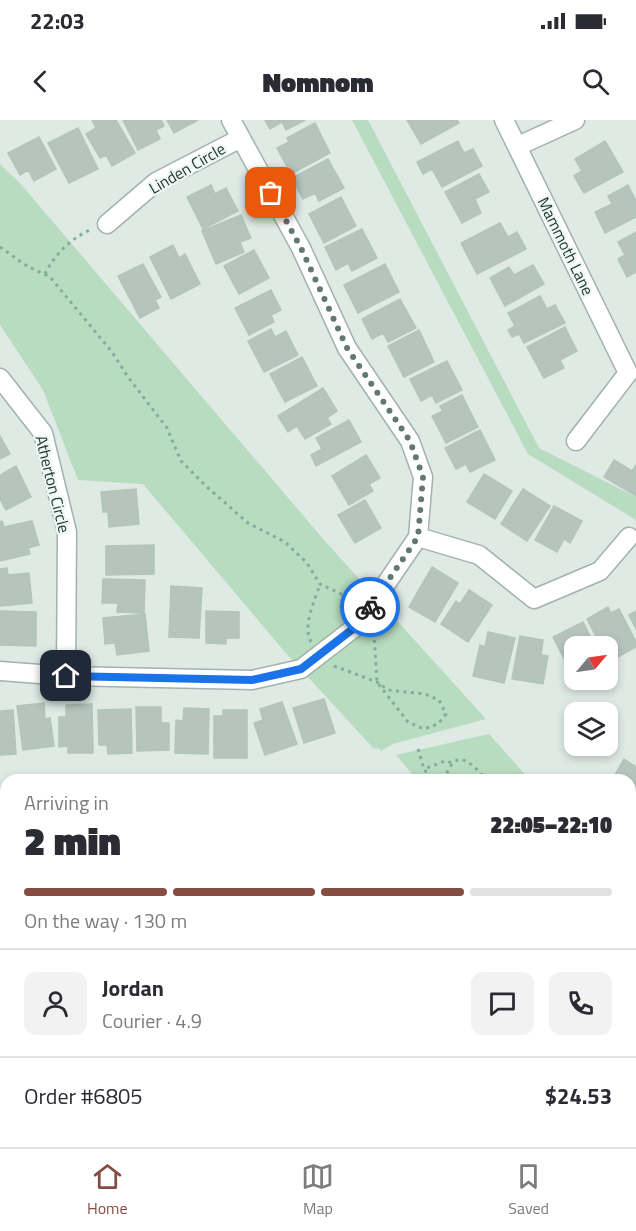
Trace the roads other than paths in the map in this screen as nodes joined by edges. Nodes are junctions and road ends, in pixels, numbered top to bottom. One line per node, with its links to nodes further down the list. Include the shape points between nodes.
1 (231, 120): 4 (street)
2 (504, 120): 5 (street, Mammoth Lane)
3 (575, 120): 5 (street)
4 (241, 138): 6 (street, Linden Circle, via 156,182); 9 (street, via 301,248 347,348 410,441 423,477)
5 (518, 146): 8 (street, Mammoth Lane, via 628,374)
6 (107, 224)
7 (0, 378): 12 (street, Atherton Circle, via 43,433 67,532)
8 (576, 441)
9 (418, 537): 10 (street, via 479,555 534,599 600,571); 12 (street, via 358,625 301,669 252,680)
10 (629, 537)
11 (0, 671): 12 (street)
12 (66, 676)

